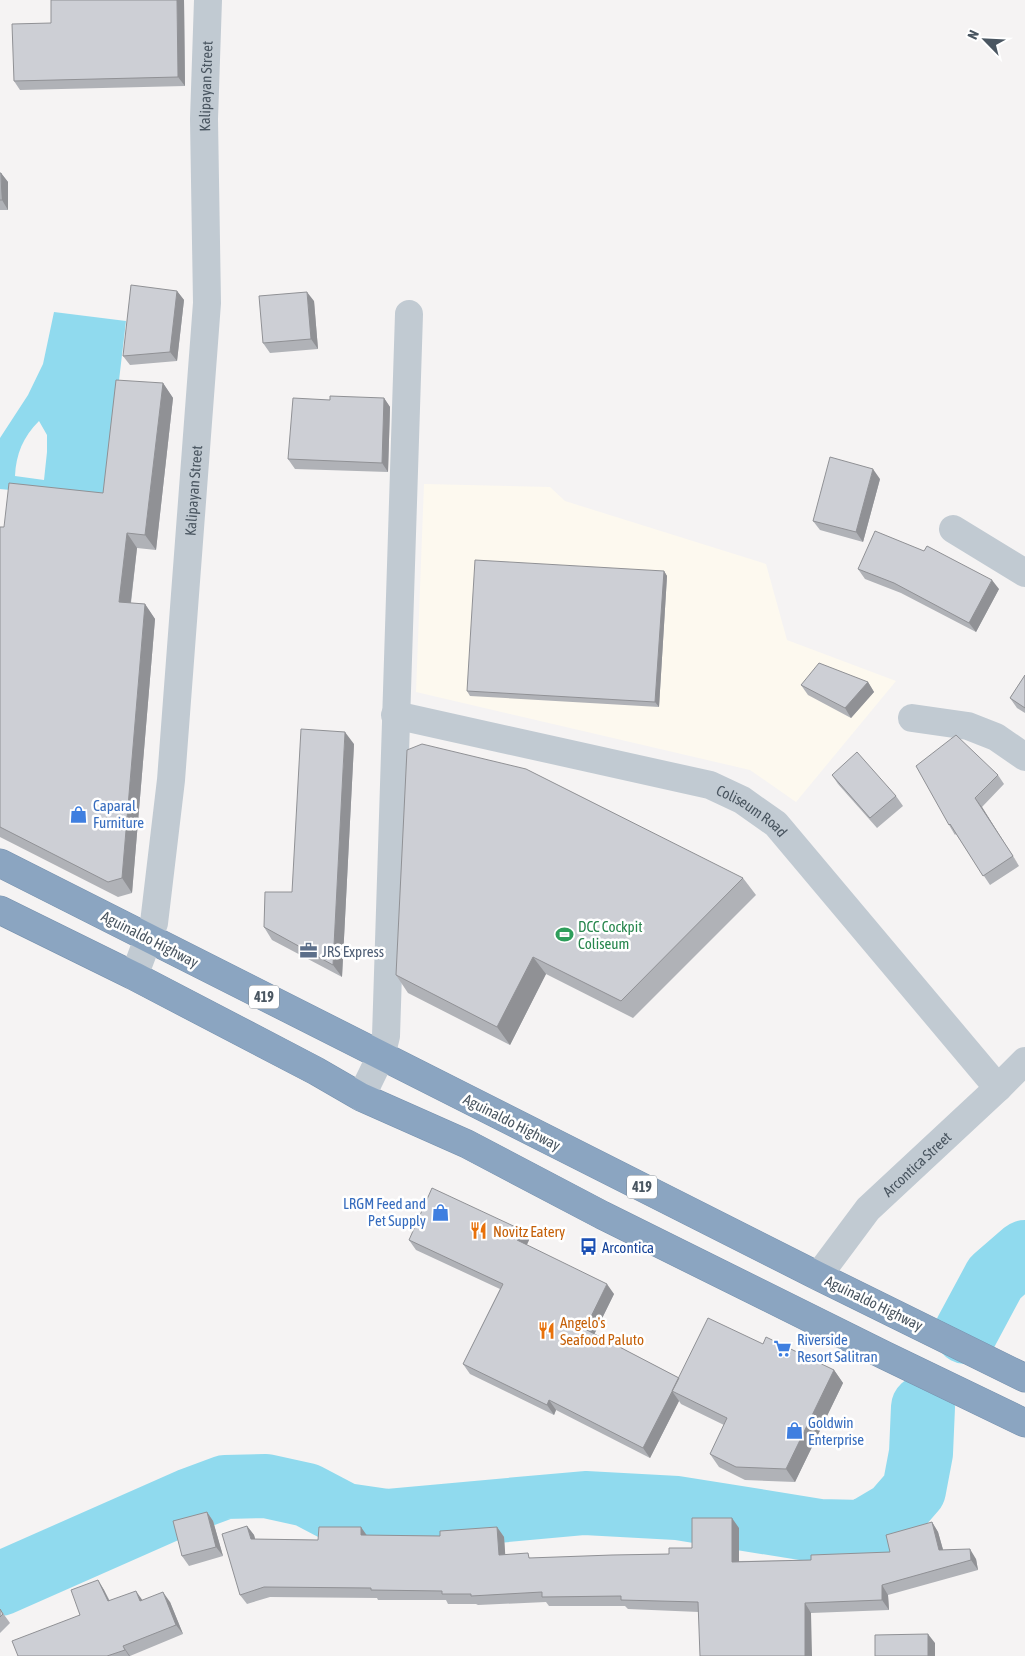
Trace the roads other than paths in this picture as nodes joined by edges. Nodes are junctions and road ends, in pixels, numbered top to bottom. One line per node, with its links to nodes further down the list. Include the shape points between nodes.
1 (208, 0): 10 (street, Kalipayan Street, via 204,119 207,303 171,780 154,923)
2 (409, 314): 5 (street)
3 (953, 529): 4 (street)
4 (1025, 573)
5 (395, 716): 12 (street, via 386,1036); 14 (street, Coliseum Road, via 710,785 742,800 776,824)
6 (912, 718): 7 (street, via 968,726 996,737)
7 (1025, 757)
8 (0, 863): 10 (highway, Aguinaldo Highway / 419)
9 (0, 910): 11 (highway)
10 (148, 938): 11 (street, Kalipayan Street); 12 (highway, Aguinaldo Highway / 419)
11 (134, 976): 15 (highway)
12 (380, 1056): 15 (street); 16 (highway, Aguinaldo Highway / 419)
13 (1025, 1060): 14 (street, Arcontica Street)
14 (998, 1088): 16 (street, Arcontica Street, via 868,1209)
15 (361, 1097): 18 (highway, via 467,1144 602,1215)
16 (818, 1276): 17 (highway, Aguinaldo Highway / 419)
17 (1014, 1372)
18 (1025, 1423)

